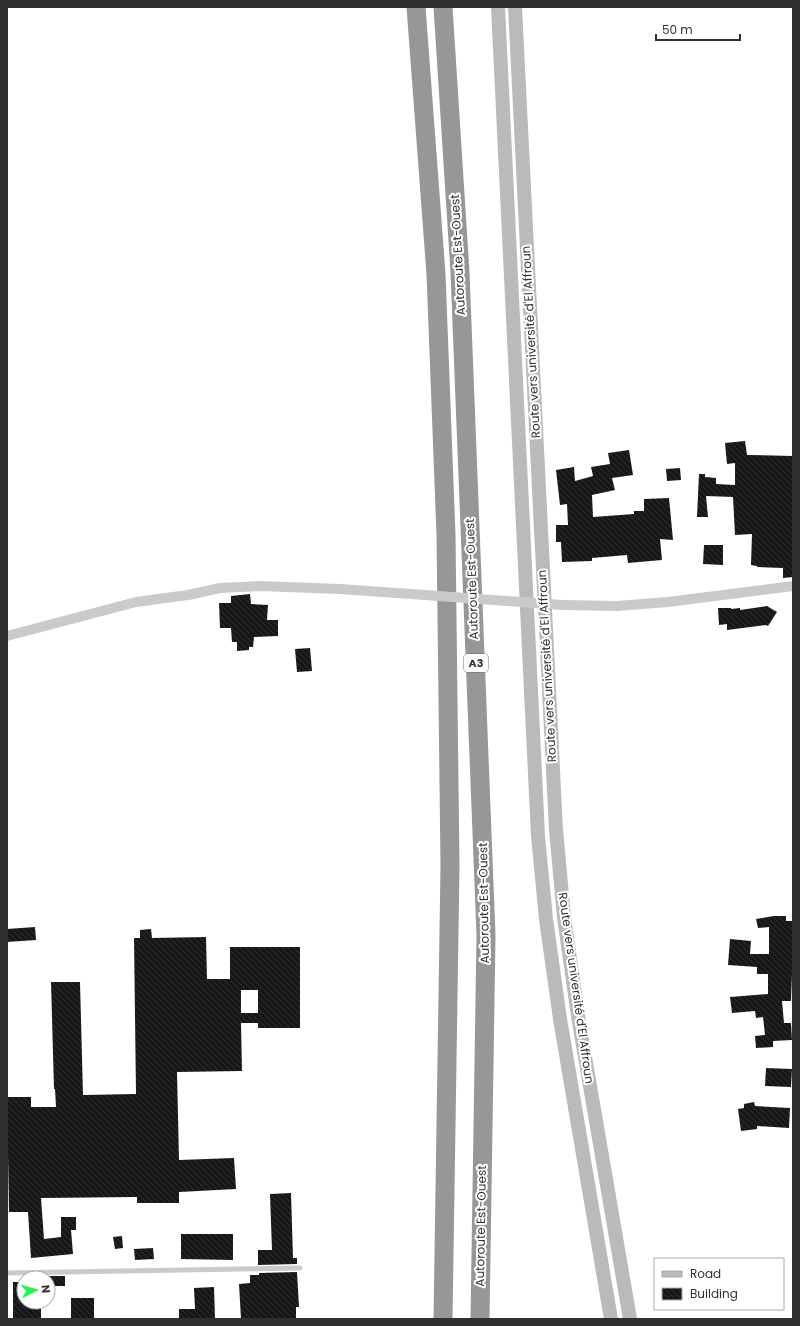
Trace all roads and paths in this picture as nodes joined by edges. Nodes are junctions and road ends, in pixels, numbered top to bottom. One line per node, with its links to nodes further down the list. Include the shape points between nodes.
1 (416, 7): 9 (highway, Autoroute Est-Ouest / A3, via 436,274 446,536 450,866)
2 (443, 7): 10 (highway, Autoroute Est-Ouest / A3, via 460,272 486,935)
3 (498, 7): 11 (main road, Route vers université d'El Affroun, via 538,836 560,1019)
4 (515, 7): 12 (main road, Route vers université d'El Affroun, via 556,830 564,917 578,1016)
5 (793, 586): 6 (street, bridge, via 617,606 562,605 340,589 220,588 136,602)
6 (7, 636)
7 (300, 1268): 8 (lane)
8 (7, 1273)
9 (443, 1319)
10 (480, 1319)
11 (611, 1319)
12 (630, 1319)

